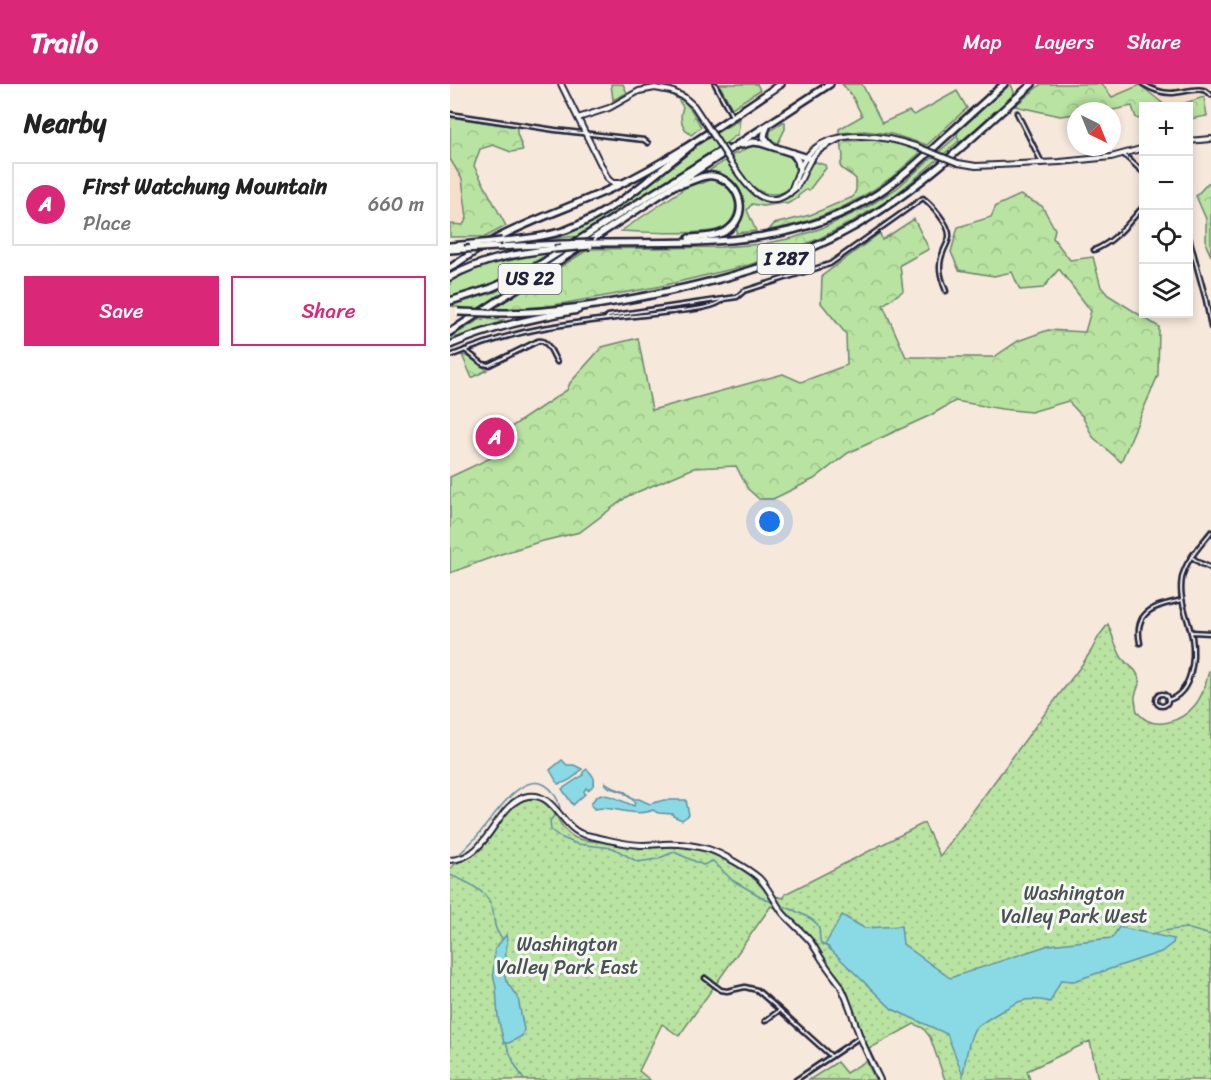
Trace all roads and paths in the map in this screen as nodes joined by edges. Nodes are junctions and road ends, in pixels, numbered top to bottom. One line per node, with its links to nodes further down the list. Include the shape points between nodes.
1 (561, 84): 12 (street)
2 (715, 84): 11 (street)
3 (781, 84): 11 (highway, US 22)
4 (830, 84): 13 (highway, US 22)
5 (1004, 84): 35 (highway, I 287, via 898,178 855,207 832,218 763,237)
6 (1032, 84): 45 (highway, I 287, via 911,189 830,240 752,270)
7 (1143, 84): 8 (street, via 1172,93 1204,88)
8 (1211, 95)
9 (1017, 112): 26 (street)
10 (450, 114): 15 (street)
11 (732, 116): 16 (highway, US 22)
12 (578, 118): 15 (street); 33 (street, bridge, via 609,108 639,91 671,91 694,105 752,191 774,199)
13 (773, 121): 14 (highway, US 22); 20 (highway, via 764,135)
14 (759, 130): 21 (highway, US 22); 44 (highway, via 752,130 528,272)
15 (586, 134): 19 (street); 29 (street)
16 (702, 136): 30 (highway, US 22); 37 (highway, bridge, via 591,219 550,235)
17 (1211, 139): 18 (street)
18 (1193, 141)
19 (648, 143)
20 (771, 145): 21 (highway, via 753,142); 23 (highway)
21 (735, 146): 31 (highway, US 22)
22 (1139, 149): 24 (street)
23 (792, 152): 25 (highway); 28 (highway)
24 (1123, 154): 26 (street); 27 (street)
25 (808, 158): 26 (street, bridge, via 821,143 852,136 898,141 976,166); 28 (street); 33 (street, via 797,187)
26 (1042, 163)
27 (1139, 169)
28 (800, 170): 33 (street)
29 (608, 179): 30 (street, via 615,184); 32 (street)
30 (626, 182): 32 (highway, US 22)
31 (675, 185): 35 (highway, via 702,176 717,177 732,185 740,202 738,218 729,229); 49 (highway, US 22)
32 (604, 192): 40 (highway, US 22, via 508,232)
33 (790, 192)
34 (1139, 210): 38 (street, via 1116,236)
35 (682, 241): 36 (highway, I 287)
36 (592, 245): 37 (highway, I 287, bridge); 41 (highway, bridge, via 490,260)
37 (450, 248)
38 (1094, 250)
39 (1193, 252): 48 (street)
40 (450, 268)
41 (450, 277)
42 (946, 291): 43 (street, via 939,266 950,233 923,198 830,264)
43 (724, 299): 47 (street); 47 (street, via 694,309)
44 (450, 301)
45 (603, 304): 46 (highway, I 287, bridge, via 533,312); 50 (highway, via 508,325)
46 (450, 312)
47 (606, 319): 51 (street, via 531,330)
48 (1211, 327)
49 (450, 332)
50 (450, 345)
51 (465, 350): 52 (street); 53 (street, via 489,365 540,340 546,342)
52 (450, 356)
53 (557, 362)
54 (1211, 532): 55 (street)
55 (1192, 557): 56 (street); 57 (street, via 1182,577)
56 (1211, 568)
57 (1182, 600): 58 (street); 60 (street, via 1158,606 1143,616)
58 (1191, 632): 59 (street); 61 (street, via 1190,676 1180,694)
59 (1211, 633)
60 (1140, 643)
61 (1168, 700): 61 (street, via 1164,694 1156,698 1161,706)
62 (453, 860): 66 (street, via 466,857 478,847 511,805 535,796 546,800 570,828 583,835 627,844 685,845 711,850 754,874 811,943 839,984)
63 (705, 978): 64 (street, via 721,990 757,990)
64 (780, 1010): 65 (street); 67 (street)
65 (765, 1021)
66 (860, 1037): 67 (street); 69 (street)
67 (831, 1056): 68 (street)
68 (796, 1080)
69 (880, 1080)

